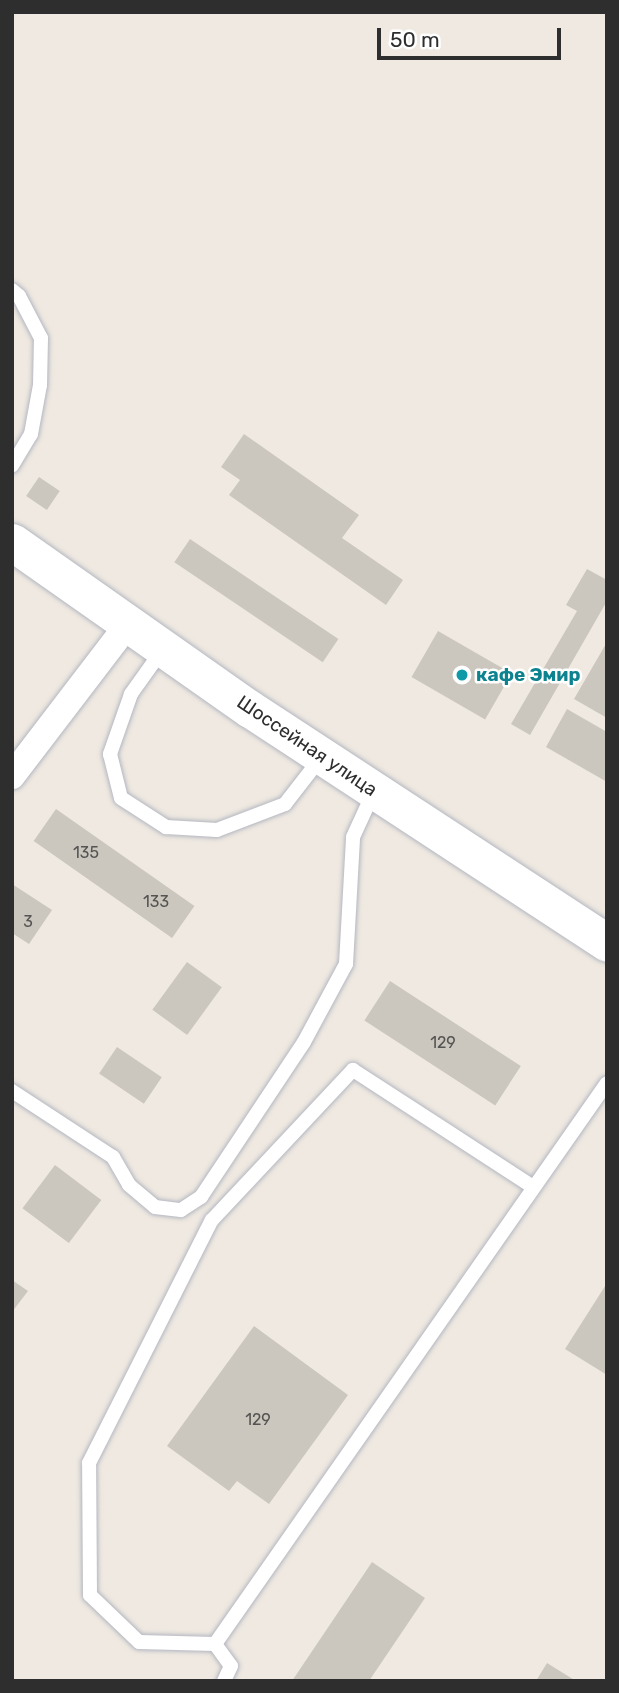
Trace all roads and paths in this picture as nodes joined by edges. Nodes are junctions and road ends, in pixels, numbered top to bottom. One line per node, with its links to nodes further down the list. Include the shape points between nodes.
1 (12, 290): 2 (lane, via 41,338 40,385 31,434)
2 (12, 466)
3 (12, 541): 5 (main road, Шоссейная улица)
4 (12, 554): 5 (main road, Шоссейная улица)
5 (125, 628): 6 (main road, Шоссейная улица); 8 (street); 10 (main road, Шоссейная улица)
6 (158, 656): 7 (main road, Шоссейная улица); 7 (lane, via 131,694 110,754 121,798 166,827 217,830 285,804)
7 (316, 764): 9 (main road, Шоссейная улица)
8 (12, 776)
9 (370, 800): 11 (main road, Шоссейная улица); 13 (lane, via 352,837 346,964 304,1042 201,1197 181,1210 155,1207 129,1185 113,1157)
10 (607, 943)
11 (607, 954)
12 (607, 1083): 14 (lane)
13 (12, 1091)
14 (533, 1187): 15 (lane); 15 (lane, via 353,1070 212,1220 89,1463 90,1595 139,1642)
15 (215, 1644): 16 (lane, via 231,1666)
16 (224, 1681)

